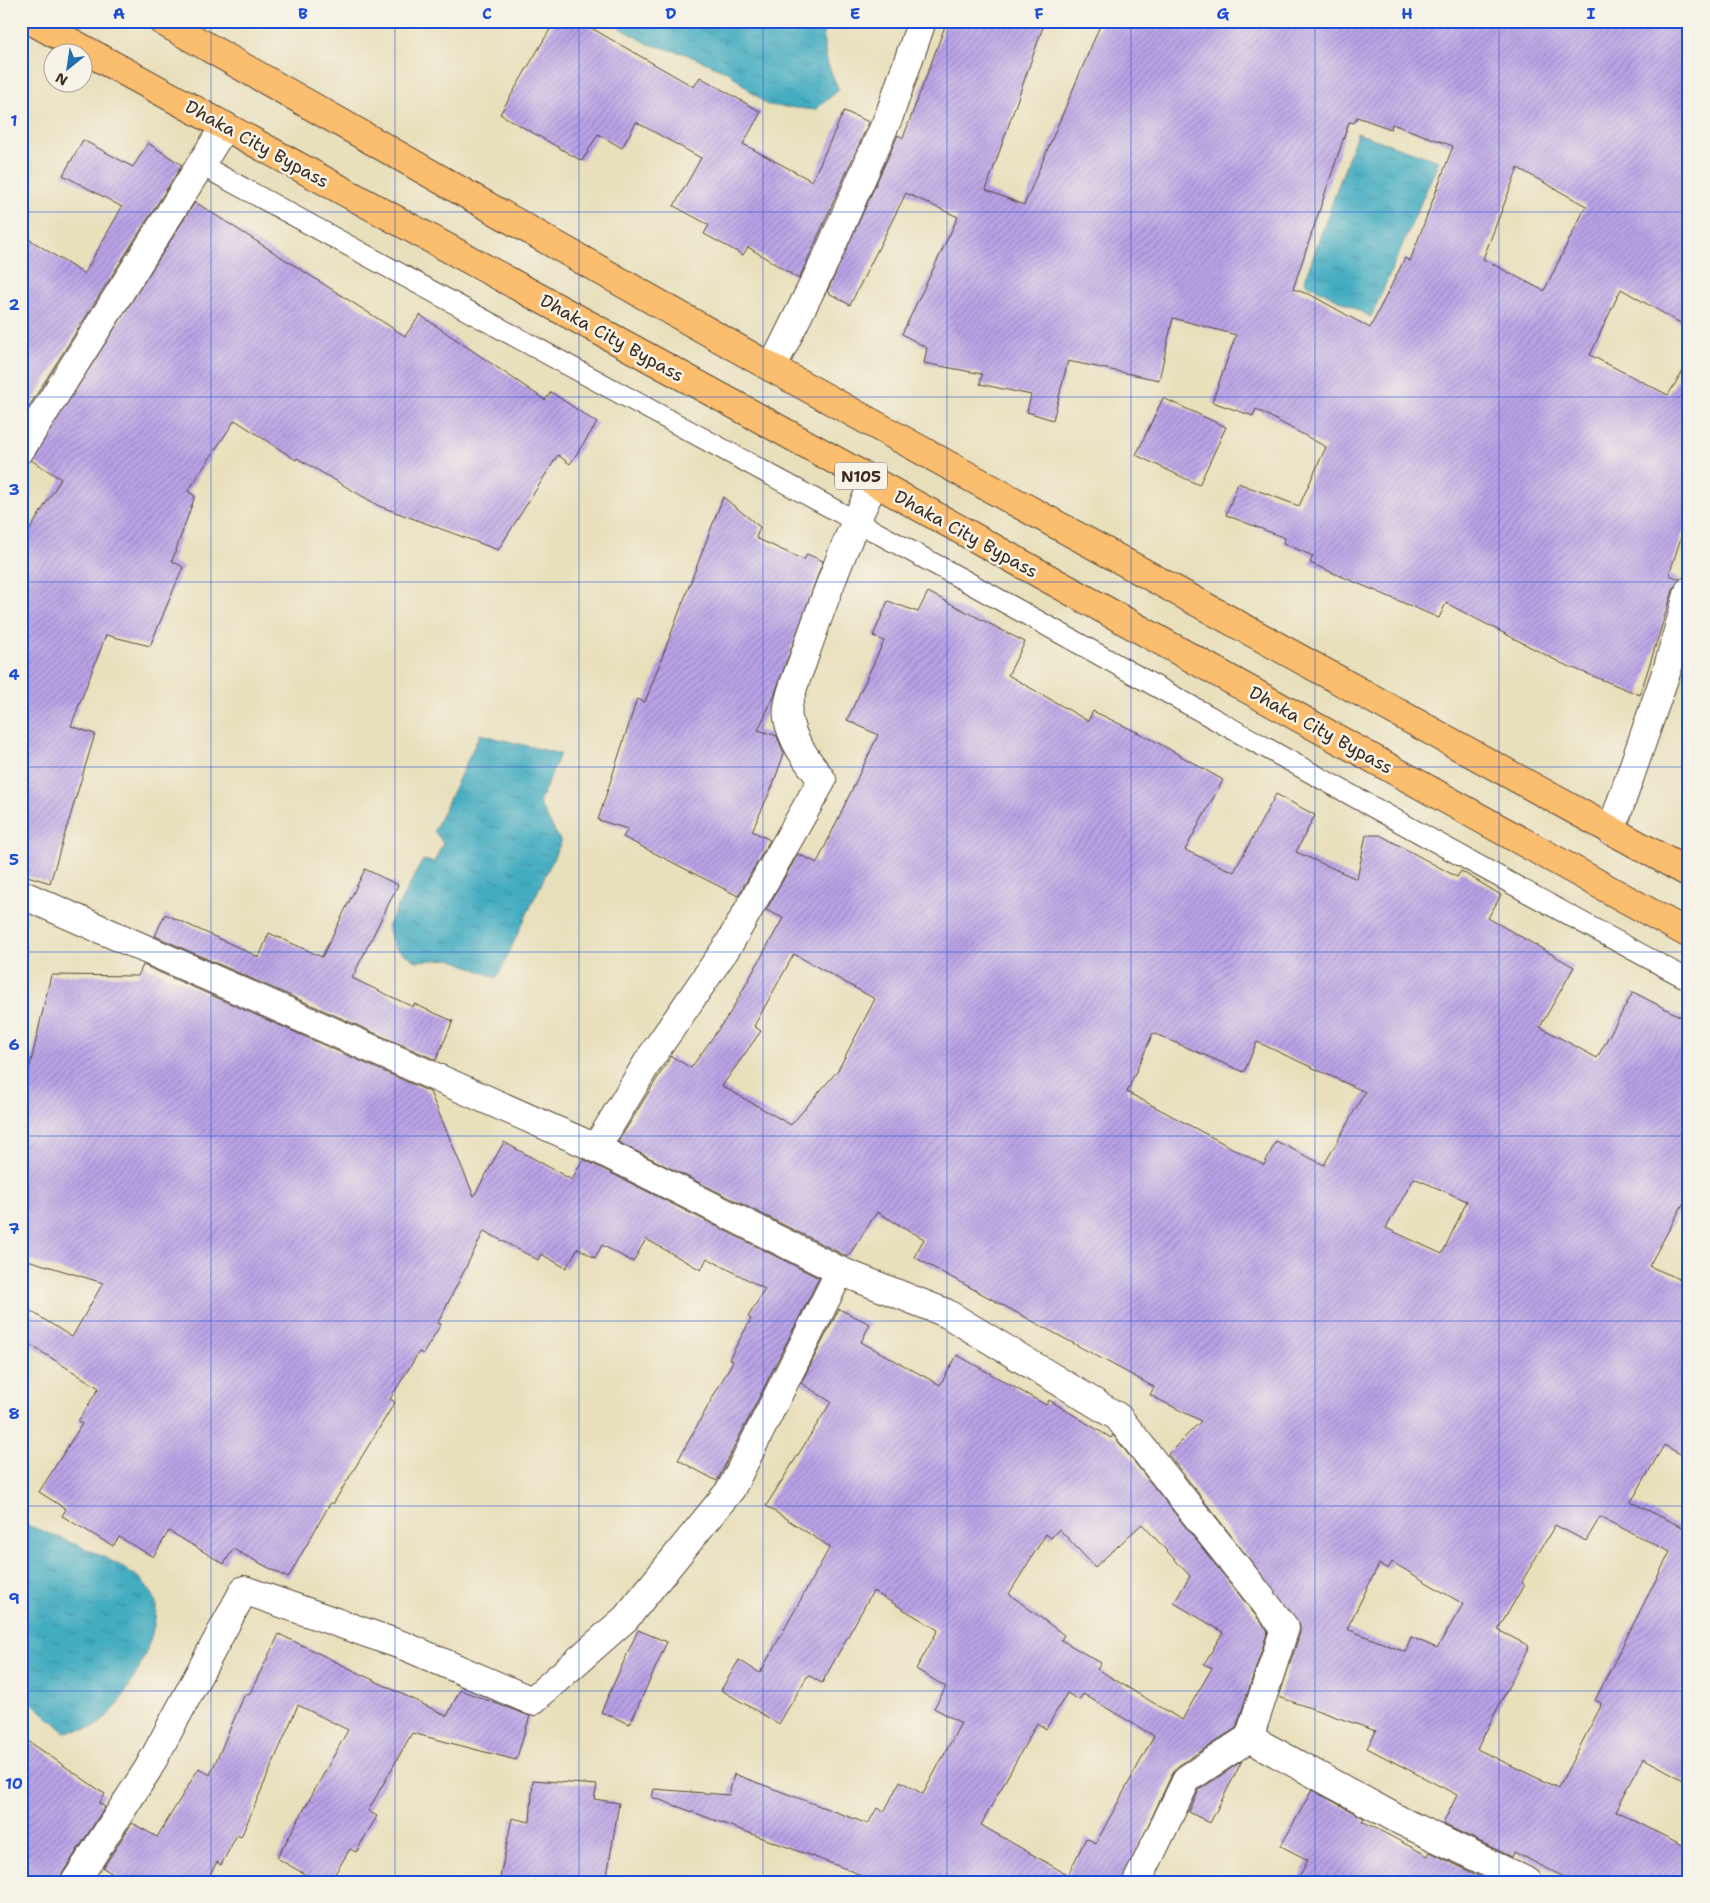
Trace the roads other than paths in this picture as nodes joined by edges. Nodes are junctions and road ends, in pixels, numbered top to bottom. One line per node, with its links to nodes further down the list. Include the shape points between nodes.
1 (32, 21): 4 (highway, Dhaka City Bypass / N105)
2 (162, 21): 6 (highway)
3 (922, 21): 6 (street, via 889,116 826,259)
4 (225, 126): 5 (street); 8 (highway, Dhaka City Bypass / N105)
5 (201, 165): 7 (street); 9 (lane)
6 (772, 368): 11 (highway)
7 (21, 449)
8 (874, 483): 9 (street); 14 (highway, Dhaka City Bypass / N105)
9 (856, 522): 15 (lane, via 1482,870); 16 (street, via 814,628 787,716 794,740 822,780 729,944 649,1060)
10 (1689, 591): 11 (street, via 1668,667)
11 (1611, 830): 12 (highway)
12 (1689, 873)
13 (21, 894): 16 (street)
14 (1689, 934)
15 (1689, 980)
16 (596, 1148): 17 (street)
17 (840, 1271): 18 (street, via 946,1313 1118,1417 1285,1628); 19 (street, via 731,1489 626,1618 532,1701 407,1647 244,1590 148,1769)
18 (1250, 1738): 20 (street, via 1187,1779); 21 (street, via 1403,1822)
19 (74, 1882)
20 (1137, 1882)
21 (1528, 1882)

